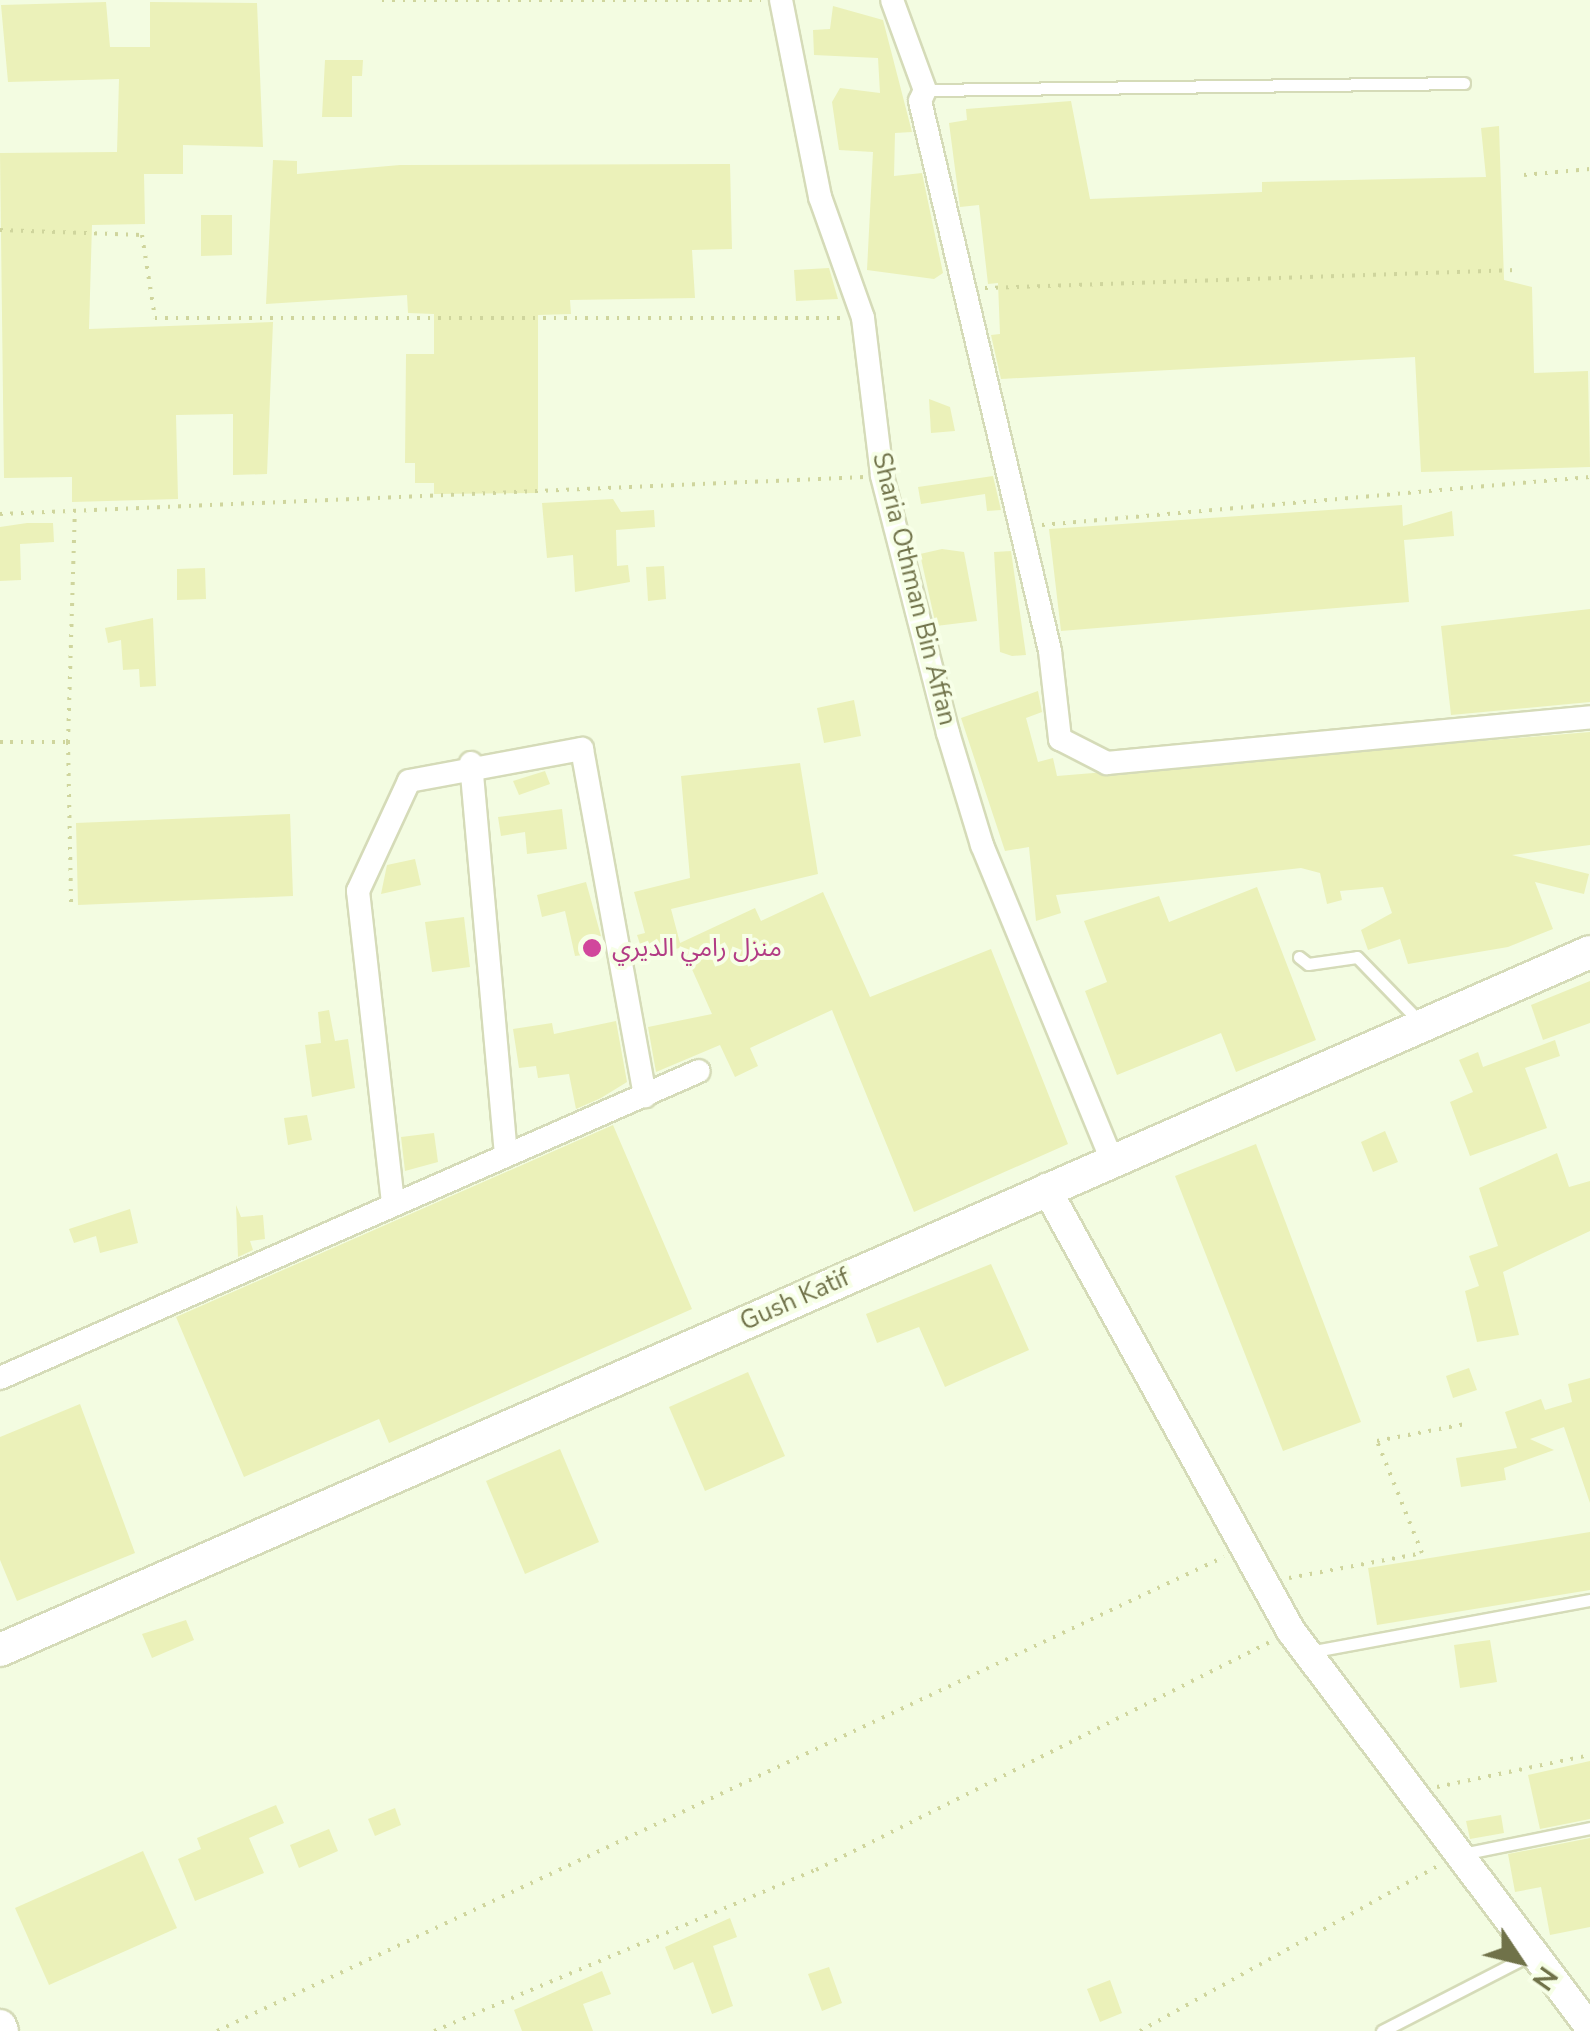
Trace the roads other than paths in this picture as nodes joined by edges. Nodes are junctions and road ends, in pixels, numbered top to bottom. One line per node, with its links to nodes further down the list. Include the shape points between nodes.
1 (782, 0): 13 (street, Sharia Othman Bin Affan, via 820,197 863,318 882,476 982,845)
2 (892, 0): 4 (street)
3 (1464, 83): 4 (lane)
4 (926, 90): 5 (street, via 920,102 1024,527 1057,731 1081,755 1108,763)
5 (1590, 717)
6 (471, 763): 11 (street, via 582,749); 12 (street); 15 (street, via 409,781 358,890)
7 (1590, 952): 9 (main road, Gush Katif)
8 (1299, 957): 9 (lane, via 1308,964 1357,958)
9 (1420, 1023): 13 (main road, Gush Katif)
10 (699, 1071): 11 (street)
11 (645, 1096): 12 (street)
12 (506, 1155): 15 (street)
13 (1112, 1160): 14 (main road, Gush Katif)
14 (1046, 1188): 18 (street); 19 (main road, Gush Katif)
15 (393, 1203): 16 (street)
16 (0, 1378)
17 (1590, 1600): 18 (lane)
18 (1298, 1642): 21 (street)
19 (0, 1650)
20 (1590, 1828): 21 (lane)
21 (1458, 1854): 22 (street)
22 (1534, 1953): 23 (street); 24 (lane)
23 (1590, 2028)
24 (1382, 2031)

